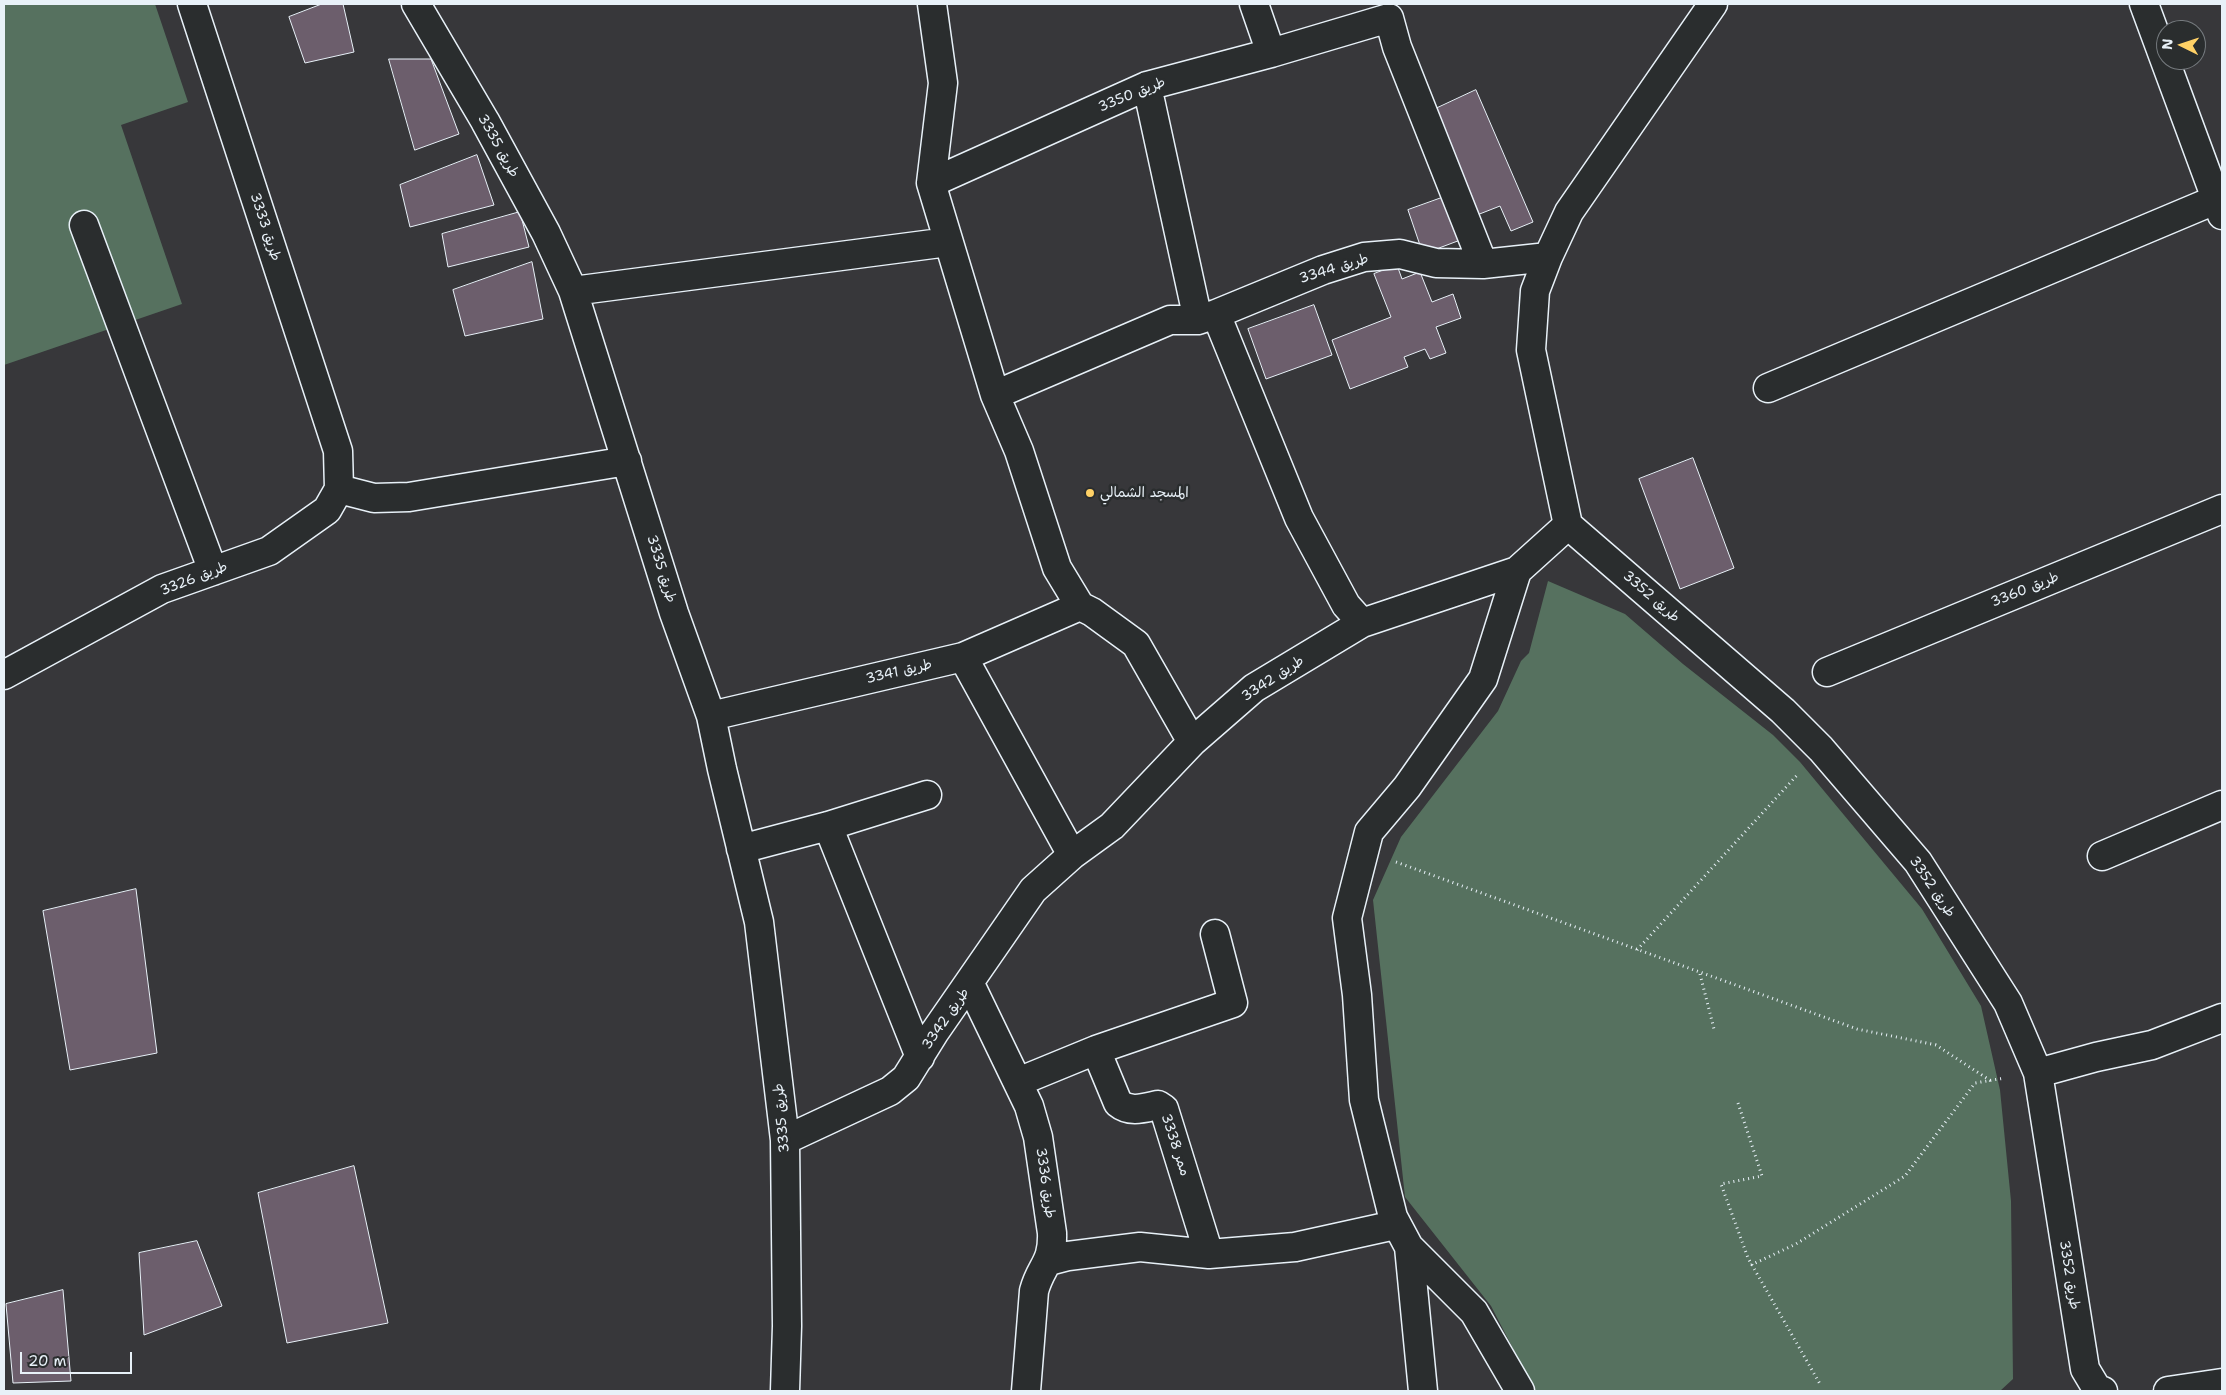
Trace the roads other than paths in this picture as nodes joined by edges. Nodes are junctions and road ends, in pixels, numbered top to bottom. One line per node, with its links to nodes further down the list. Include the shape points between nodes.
1 (192, 4): 20 (street, طريق 3333, via 338,451)
2 (416, 4): 15 (street, طريق 3335, via 490,129)
3 (932, 4): 9 (street, via 943,83)
4 (1254, 4): 7 (street)
5 (1713, 4): 13 (street, via 1569,212)
6 (2144, 4): 10 (street)
7 (1271, 53): 8 (street, طريق 3350); 14 (street, طريق 3350, via 1389,18 1397,47)
8 (1147, 86): 9 (street, طريق 3350); 16 (street)
9 (931, 184): 12 (street)
10 (2219, 207): 17 (street)
11 (84, 225): 23 (street)
12 (948, 242): 15 (street); 18 (street)
13 (1548, 257): 14 (street, طريق 3344); 22 (street, via 1535,291 1530,350)
14 (1483, 264): 16 (street, طريق 3344, via 1436,264 1400,254 1364,257)
15 (573, 291): 19 (street, طريق 3335)
16 (1207, 317): 18 (street, طريق 3344, via 1170,320); 26 (street, via 1299,518 1346,605)
17 (1768, 388)
18 (995, 395): 25 (street, via 1020,451 1057,568)
19 (628, 461): 20 (street, via 409,498 374,498); 30 (street, طريق 3335, via 674,613)
20 (339, 489): 23 (street, طريق 3326, via 327,510 269,551)
21 (2222, 509): 28 (street, طريق 3360)
22 (1568, 525): 24 (street); 43 (street, طريق 3352, via 1783,711 1821,749 1918,862 2008,1003)
23 (214, 571): 29 (street, طريق 3326, via 162,589)
24 (1517, 571): 26 (street, طريق 3342); 46 (street, via 1482,679 1407,787 1369,832 1347,918 1357,995 1364,1100)
25 (1080, 606): 27 (street, طريق 3341); 31 (street, via 1136,644)
26 (1362, 624): 31 (street, طريق 3342, via 1254,688)
27 (962, 657): 30 (street, طريق 3341); 36 (street)
28 (1827, 672)
29 (4, 676)
30 (711, 716): 35 (street, طريق 3335)
31 (1192, 742): 36 (street, طريق 3342, via 1112,826)
32 (926, 795): 34 (street)
33 (2222, 805): 37 (street)
34 (828, 826): 35 (street); 42 (street)
35 (741, 848): 45 (street, طريق 3335, via 759,922)
36 (1072, 855): 39 (street, طريق 3342, via 1033,890)
37 (2102, 856)
38 (1216, 934): 41 (street, via 1232,1003)
39 (970, 984): 42 (street, طريق 3342); 44 (street, طريق 3336)
40 (2222, 1018): 43 (street, via 2152,1045)
41 (1096, 1050): 44 (street); 48 (street, ممر 3338, via 1118,1103 1132,1110 1158,1105 1164,1109)
42 (920, 1057): 45 (street, طريق 3342, via 906,1078 890,1091)
43 (2038, 1073): 55 (street, طريق 3352, via 2085,1369 2096,1389)
44 (1018, 1082): 49 (street, طريق 3336, via 1038,1137 1052,1233 1053,1249)
45 (785, 1140): 51 (street, طريق 3335)
46 (1393, 1217): 47 (street); 48 (street, via 1395,1225 1295,1247)
47 (1409, 1247): 53 (street); 54 (street, via 1474,1312)
48 (1209, 1254): 49 (street, via 1140,1247)
49 (1049, 1261): 52 (street, طريق 3336, via 1037,1278 1034,1291)
50 (2222, 1383): 56 (street)
51 (785, 1391)
52 (1026, 1391)
53 (1423, 1391)
54 (1520, 1391)
55 (2103, 1391)
56 (2168, 1391)

